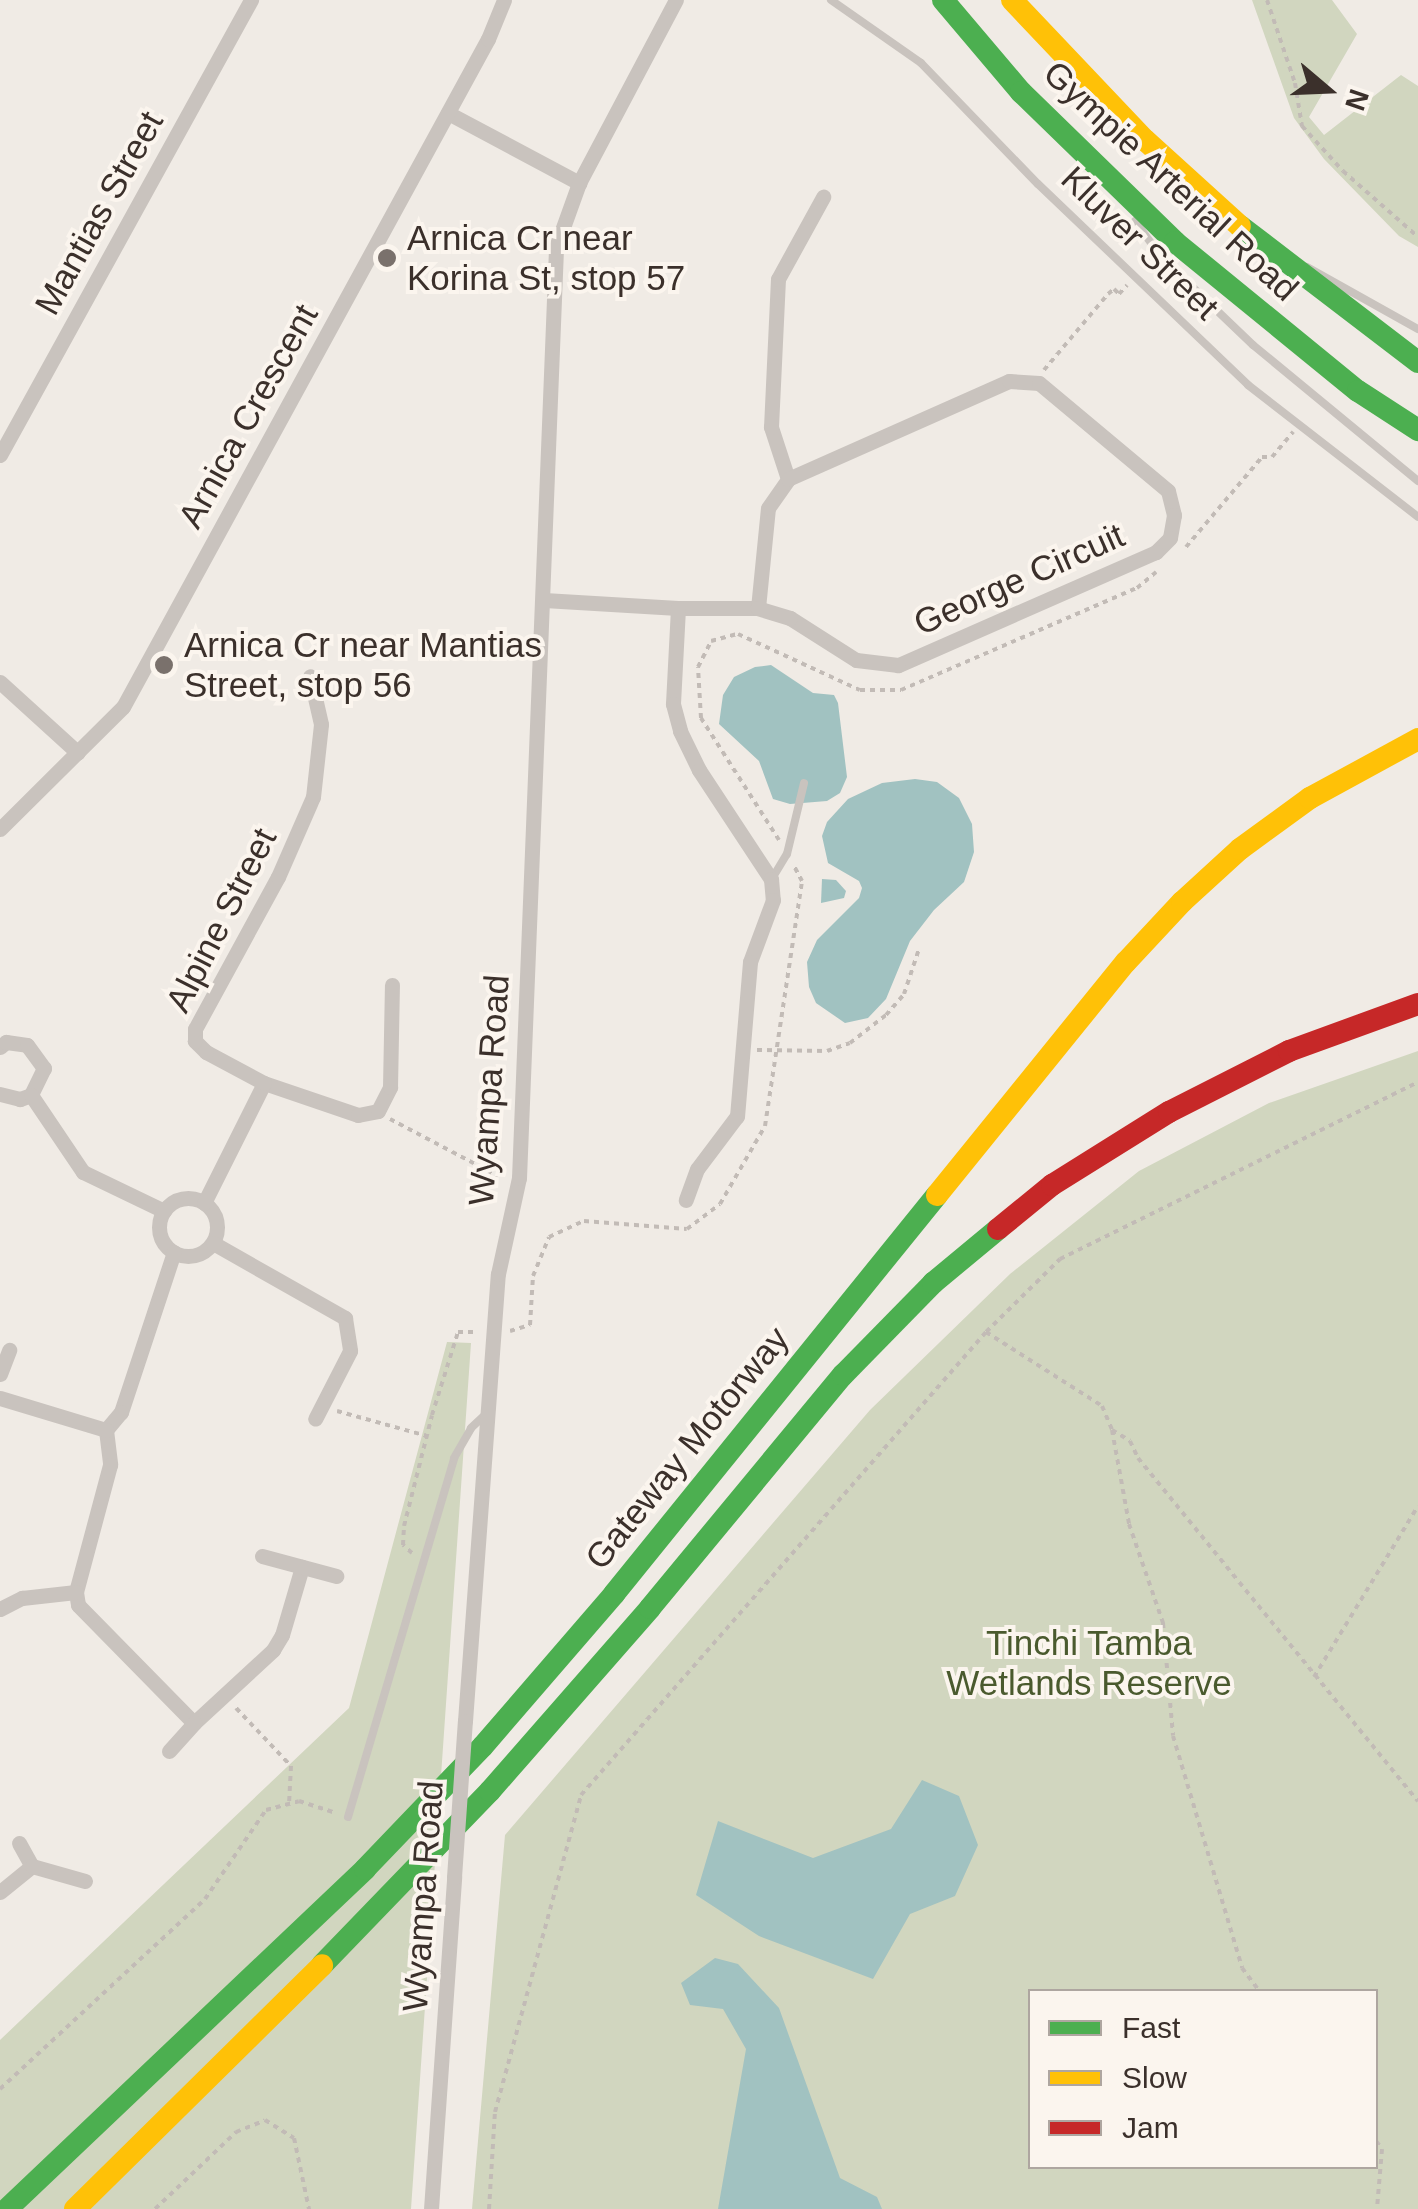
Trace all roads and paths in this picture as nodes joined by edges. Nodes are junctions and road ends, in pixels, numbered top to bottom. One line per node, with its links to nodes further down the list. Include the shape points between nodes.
1 (250, 0): 20 (street, Mantias Street)
2 (504, 0): 8 (street, Arnica Crescent)
3 (676, 0): 10 (street, Wyampa Road)
4 (832, 0): 14 (lane, Kluver Street, via 921,63)
5 (944, 0): 9 (highway, Gympie Arterial Road)
6 (1012, 0): 13 (highway, Gympie Arterial Road, via 1145,140)
7 (1267, 0): 12 (path, via 1296,84 1302,126)
8 (448, 113): 10 (street); 32 (street, Arnica Crescent, via 123,707)
9 (1101, 173): 19 (highway, Gympie Arterial Road, via 1241,300); 22 (lane, via 1162,258 1252,345)
10 (580, 183): 26 (street, Wyampa Road, via 556,247)
11 (824, 197): 21 (street, via 778,279 771,428)
12 (1418, 237)
13 (1275, 257): 15 (lane, via 1324,272); 16 (highway, Gympie Arterial Road)
14 (1135, 275): 17 (path, via 1119,294 1108,294 1044,370); 18 (lane, Kluver Street, via 1248,386)
15 (1418, 330)
16 (1418, 362)
17 (1040, 384): 21 (street, via 1009,381); 24 (street, George Circuit, via 1168,491)
18 (1299, 425): 23 (lane, Kluver Street); 24 (path, via 1272,458 1262,457 1183,550)
19 (1418, 430)
20 (0, 455)
21 (788, 478): 28 (street, via 768,508)
22 (1418, 481)
23 (1418, 516)
24 (1170, 538): 28 (street, George Circuit, via 1156,552 898,665 856,660 790,618)
25 (1168, 563): 35 (path, via 1137,588 901,690 860,690 738,634 711,641 698,667 701,718)
26 (544, 600): 27 (street, George Circuit); 61 (street, Wyampa Road, via 519,1178 498,1274)
27 (678, 608): 28 (street, George Circuit); 36 (street, via 673,704 680,731)
28 (758, 608)
29 (310, 676): 44 (street, Alpine Street, via 321,724 313,797 278,877 195,1029 206,1052)
30 (0, 682): 32 (street)
31 (1418, 738): 86 (highway, Gateway Motorway, via 1310,798 1182,902 1126,962 536,1687 365,1869)
32 (78, 753): 34 (street, Arnica Crescent)
33 (804, 783): 35 (lane)
34 (0, 828)
35 (788, 854): 36 (lane); 42 (path, via 802,881)
36 (771, 879): 41 (street, via 773,900 750,962)
37 (919, 949): 42 (path, via 904,994 850,1043 827,1051)
38 (392, 985): 47 (street, via 390,1087)
39 (1418, 1004): 87 (highway, Gateway Motorway, via 1289,1051 1169,1112 1052,1185 945,1272 843,1375 490,1791)
40 (2, 1040): 46 (street, via 26,1044 41,1058 43,1078)
41 (742, 1049): 42 (path); 49 (street, via 737,1116 697,1169)
42 (776, 1052): 54 (path, via 765,1126 703,1222 688,1229 584,1222 549,1237 533,1276 530,1324)
43 (1418, 1082): 56 (path, via 1060,1258)
44 (264, 1084): 47 (street, via 358,1115); 50 (street)
45 (0, 1094): 46 (street)
46 (31, 1095): 51 (street, via 83,1172)
47 (378, 1112): 48 (path)
48 (498, 1176)
49 (686, 1200)
50 (204, 1203): 51 (street, via 181,1199); 52 (street, via 217,1221)
51 (164, 1211): 53 (street, via 160,1235)
52 (213, 1243): 53 (street, via 195,1256); 60 (street, via 345,1318 350,1351)
53 (174, 1252): 62 (street, via 125,1402)
54 (512, 1331)
55 (476, 1332): 64 (path, via 458,1332)
56 (986, 1332): 63 (path, via 1102,1406); 91 (path, via 581,1796 495,2112)
57 (9, 1350): 58 (street)
58 (0, 1374)
59 (0, 1398): 62 (street)
60 (319, 1413): 64 (path)
61 (485, 1415): 67 (lane, via 454,1458); 90 (street, Wyampa Road, bridge)
62 (106, 1430): 70 (street, via 110,1465)
63 (1112, 1430): 72 (path, via 1130,1441); 83 (path, via 1129,1524 1163,1623 1174,1736 1242,1968)
64 (427, 1436): 67 (path, via 403,1539 408,1551)
65 (1418, 1506): 72 (path)
66 (262, 1556): 68 (street)
67 (425, 1557): 78 (lane)
68 (302, 1567): 69 (street); 73 (street, via 282,1636)
69 (336, 1576)
70 (76, 1592): 71 (street, via 22,1598); 74 (street, via 78,1605 102,1632)
71 (0, 1609)
72 (1314, 1677): 76 (path)
73 (225, 1696): 74 (street); 77 (path, via 290,1766)
74 (194, 1724): 75 (street)
75 (168, 1750)
76 (1418, 1801)
77 (288, 1802): 78 (path); 84 (path, via 266,1810 205,1898)
78 (348, 1816)
79 (19, 1843): 80 (street)
80 (32, 1866): 81 (street); 82 (street)
81 (85, 1881)
82 (0, 1892)
83 (1258, 1989)
84 (0, 2090)
85 (1378, 2144): 92 (path)
86 (7, 2209)
87 (75, 2209)
88 (156, 2209): 89 (path, via 236,2132 264,2120 294,2138)
89 (310, 2209)
90 (431, 2209)
91 (489, 2209)
92 (1377, 2209)

